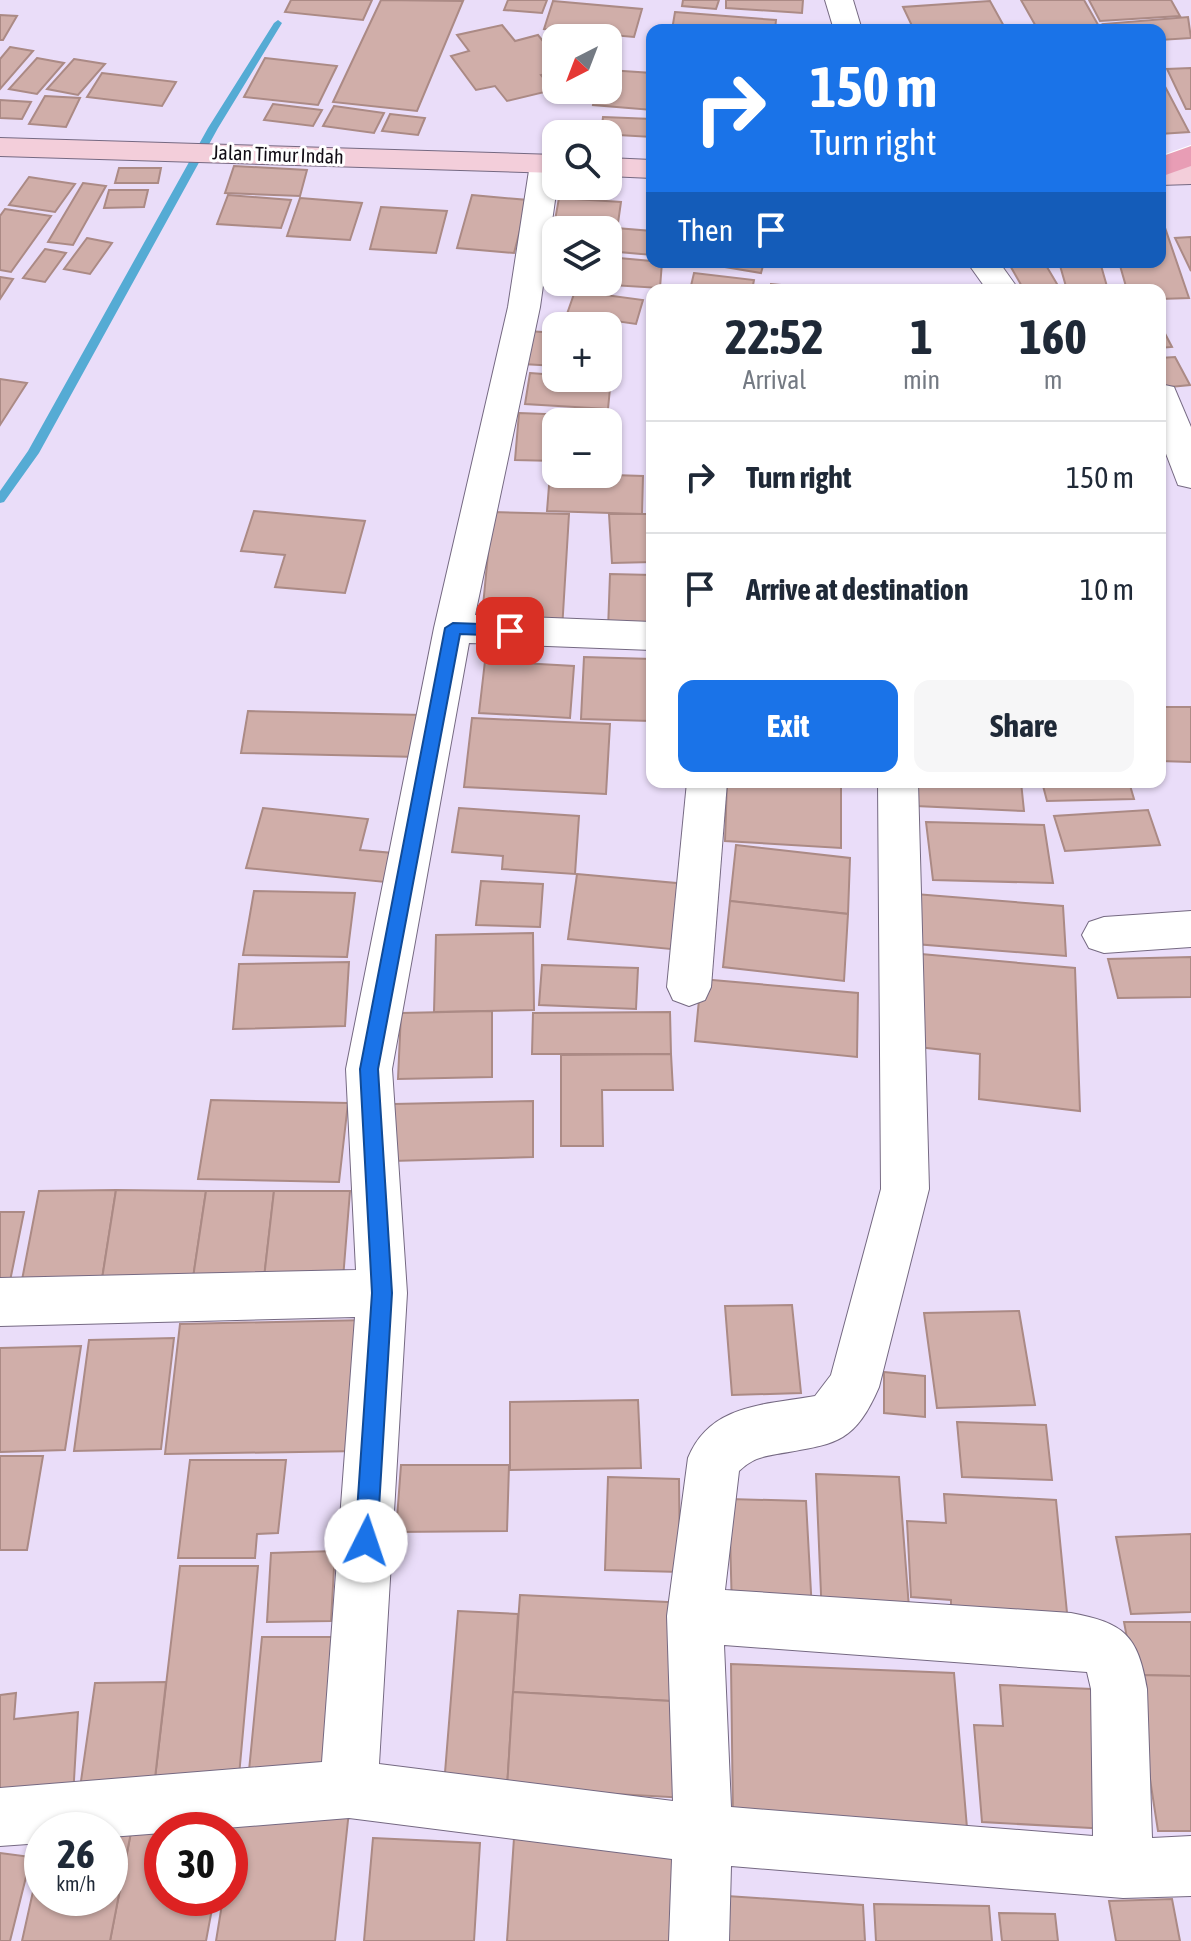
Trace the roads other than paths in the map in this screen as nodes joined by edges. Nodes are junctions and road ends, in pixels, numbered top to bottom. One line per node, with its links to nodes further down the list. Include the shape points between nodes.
1 (839, 0): 2 (street)
2 (846, 24)
3 (0, 147): 5 (street, Jalan Timur Indah)
4 (1191, 155): 6 (main road)
5 (542, 164)
6 (1166, 165)
7 (622, 168): 8 (street)
8 (646, 169)
9 (1191, 175): 10 (street)
10 (1166, 176)
11 (1166, 183): 12 (main road)
12 (1191, 188)
13 (544, 200): 16 (street)
14 (1171, 394): 15 (street)
15 (1191, 476)
16 (453, 628): 17 (street); 23 (street, via 369,1069)
17 (646, 636)
18 (706, 788): 22 (street)
19 (898, 788): 25 (street, via 905,1189 853,1387 829,1419 740,1435 714,1458)
20 (1191, 929): 21 (street)
21 (1104, 935)
22 (689, 987)
23 (382, 1293): 24 (street); 26 (street)
24 (0, 1302)
25 (695, 1616): 28 (street); 30 (street, via 1101,1646 1115,1660 1119,1689)
26 (349, 1789): 27 (street); 28 (street)
27 (0, 1817)
28 (703, 1834): 30 (street); 31 (street)
29 (1191, 1866): 30 (street)
30 (1123, 1868)
31 (699, 1941)

